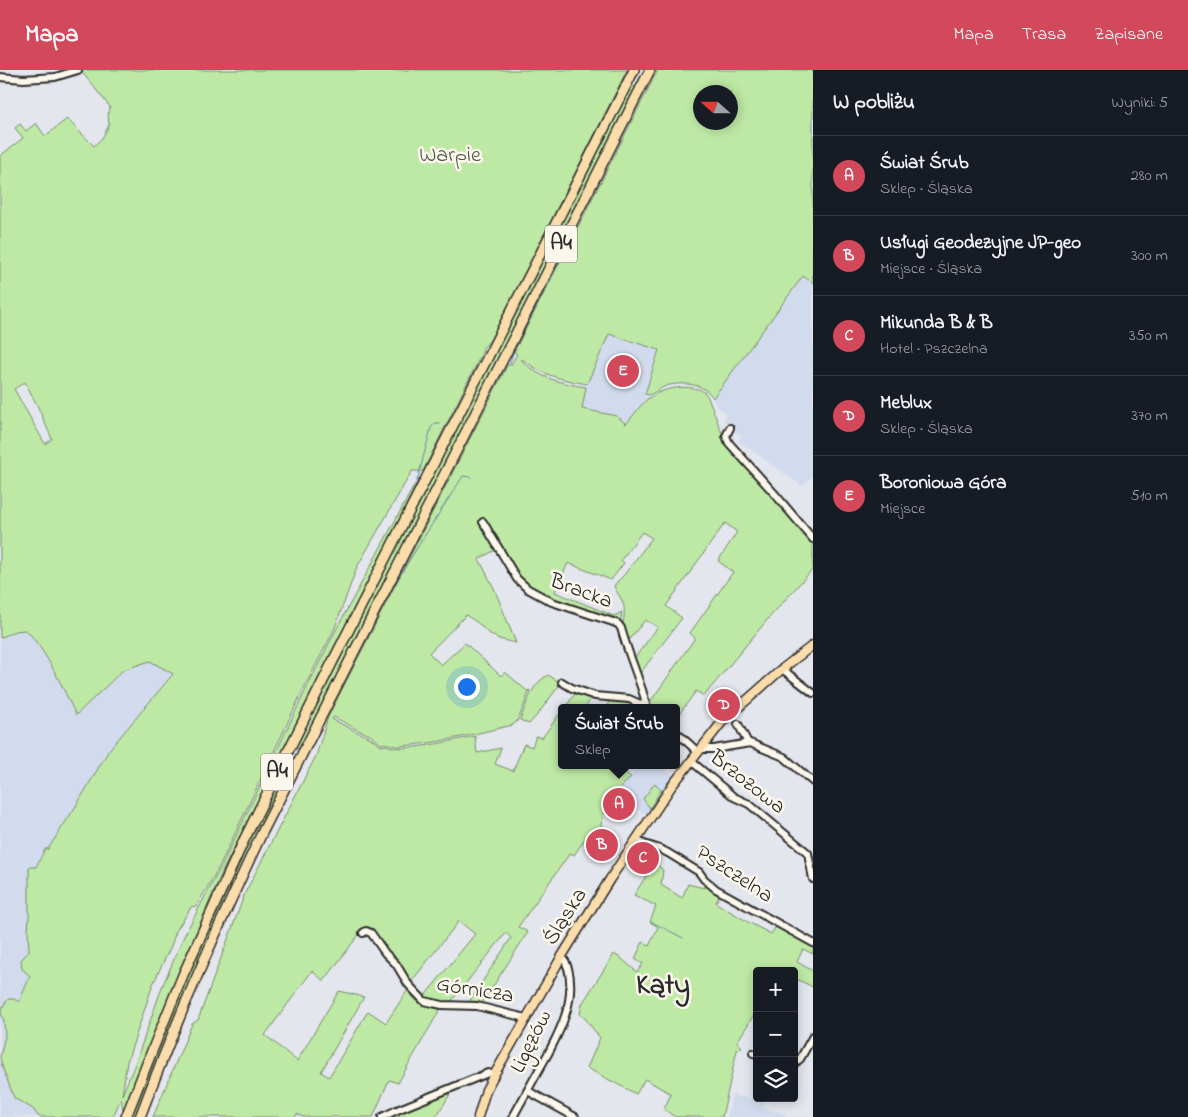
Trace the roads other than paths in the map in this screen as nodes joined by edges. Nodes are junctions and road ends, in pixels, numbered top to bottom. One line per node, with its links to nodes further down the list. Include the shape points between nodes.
1 (78, 70): 4 (street, via 55,77)
2 (636, 70): 30 (highway, A4, via 240,848 183,975)
3 (650, 70): 31 (highway, A4, via 258,842 218,926)
4 (0, 77)
5 (730, 428): 7 (street, via 726,436 729,444)
6 (483, 522): 13 (street, Bracka, via 517,579 528,589 552,602 618,624)
7 (813, 539)
8 (813, 645): 9 (main road, Śląska)
9 (782, 669): 11 (street); 17 (main road, Śląska, via 722,722)
10 (562, 682): 12 (street, Bracka, via 595,696 629,699)
11 (813, 693)
12 (640, 704)
13 (646, 704)
14 (738, 724): 16 (street)
15 (680, 735): 17 (street)
16 (748, 743): 17 (street); 19 (street, via 784,757)
17 (699, 750): 18 (main road, Śląska)
18 (691, 761): 20 (main road, Śląska); 21 (street, Brzozowa, via 734,797 755,808 808,853)
19 (813, 782)
20 (636, 840): 23 (street, Pszczelna, via 668,852 699,872 716,890); 24 (main road, Śląska)
21 (813, 879)
22 (363, 933): 25 (street, Górnicza, via 371,933 424,1001 477,1006)
23 (813, 943)
24 (562, 956): 25 (main road, Śląska); 29 (street, Ligęzów, via 569,973 570,987 566,1015)
25 (526, 1018): 28 (main road, Śląska)
26 (813, 1036): 27 (street)
27 (798, 1061)
28 (494, 1075): 32 (street, via 488,1073); 33 (main road, Śląska)
29 (528, 1091): 34 (street); 35 (street, Ligęzów)
30 (126, 1117)
31 (140, 1117)
32 (382, 1117)
33 (478, 1117)
34 (513, 1117)
35 (575, 1117)

